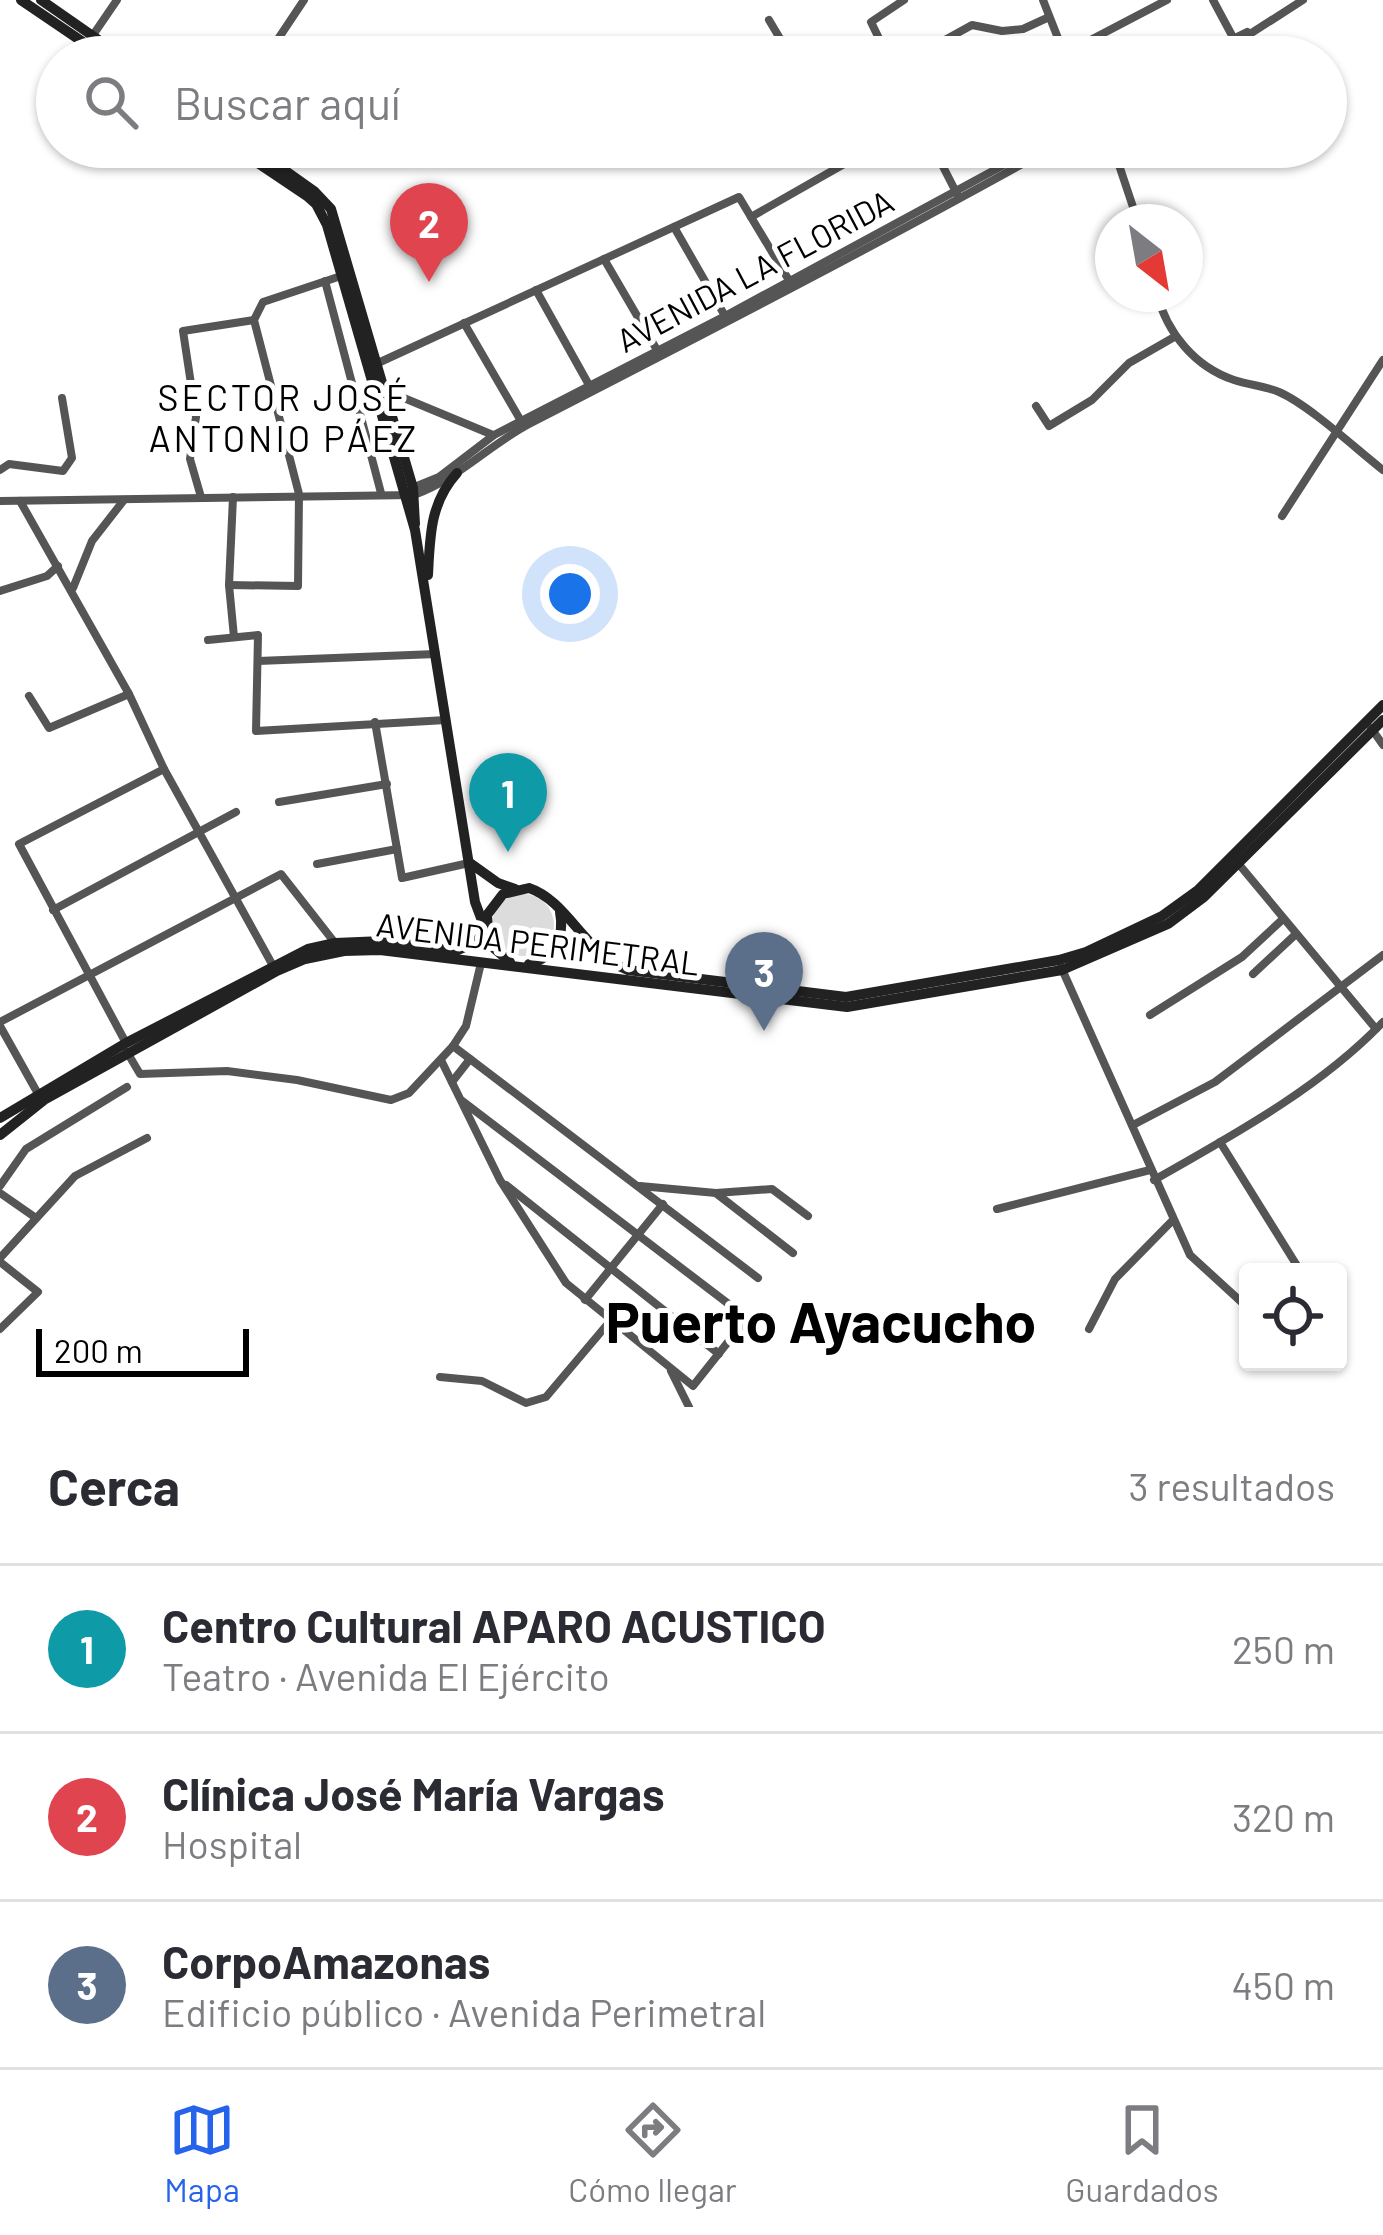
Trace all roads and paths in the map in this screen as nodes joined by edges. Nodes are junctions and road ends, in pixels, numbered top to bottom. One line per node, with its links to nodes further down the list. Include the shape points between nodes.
1 (21, 0): 12 (main road)
2 (41, 0): 13 (main road)
3 (117, 0): 14 (street)
4 (304, 0): 15 (street)
5 (904, 0): 17 (street, via 871,22)
6 (1043, 0): 10 (street)
7 (1166, 0): 20 (street)
8 (1214, 0): 21 (street)
9 (1303, 0): 22 (street)
10 (1047, 18): 18 (street, via 1002,31 972,25); 19 (street)
11 (769, 20): 16 (street)
12 (83, 36)
13 (85, 36)
14 (93, 36)
15 (280, 36)
16 (779, 36)
17 (878, 36)
18 (952, 36)
19 (1055, 36)
20 (1100, 36)
21 (1232, 36)
22 (1243, 36)
23 (264, 168): 35 (main road, via 316,204)
24 (282, 168): 46 (main road, via 331,209)
25 (837, 168): 32 (street)
26 (944, 168): 30 (street)
27 (1002, 168): 30 (street, AVENIDA LA FLORIDA)
28 (1011, 168): 30 (street)
29 (1120, 168): 31 (street)
30 (958, 195): 37 (street, AVENIDA LA FLORIDA); 56 (street, via 526,425)
31 (1132, 204)
32 (751, 217): 33 (street, via 739,197); 37 (street)
33 (674, 227): 34 (street); 40 (street)
34 (604, 259): 38 (street); 44 (street)
35 (341, 276): 36 (street); 57 (main road)
36 (325, 281): 41 (street, via 262,302); 59 (street)
37 (790, 282): 40 (street, AVENIDA LA FLORIDA)
38 (536, 290): 42 (street); 47 (street)
39 (1165, 312): 43 (street)
40 (725, 316): 44 (street, AVENIDA LA FLORIDA)
41 (254, 320): 58 (street); 60 (street, via 183,331 196,417 190,459)
42 (464, 323): 46 (street); 51 (street)
43 (1176, 336): 50 (street, via 1049,426); 52 (street, via 1211,370 1281,392)
44 (657, 350): 47 (street, AVENIDA LA FLORIDA)
45 (1383, 360): 52 (street)
46 (378, 363): 48 (main road)
47 (589, 385): 51 (street, AVENIDA LA FLORIDA)
48 (386, 392): 53 (street); 57 (main road)
49 (62, 398): 54 (street, via 72,458 63,471 9,464)
50 (1036, 406)
51 (521, 421): 53 (street, AVENIDA LA FLORIDA)
52 (1334, 432): 55 (street); 65 (street)
53 (494, 435): 57 (street, AVENIDA LA FLORIDA)
54 (0, 470)
55 (1383, 470)
56 (457, 473): 57 (street); 70 (main road, via 431,521)
57 (408, 492): 59 (street); 70 (main road)
58 (299, 494): 59 (street); 61 (street); 67 (street, via 298,586)
59 (381, 494)
60 (202, 497): 61 (street); 63 (street)
61 (233, 497): 67 (street)
62 (19, 500): 63 (street); 64 (street); 66 (street)
63 (124, 500): 68 (street, via 92,541)
64 (0, 501)
65 (1282, 516)
66 (58, 566): 68 (street); 69 (street)
67 (229, 585): 71 (street)
68 (72, 590): 75 (street)
69 (0, 592)
70 (427, 596): 73 (main road)
71 (234, 637): 72 (street); 74 (street, via 258,635)
72 (208, 640)
73 (437, 654): 74 (street); 78 (main road)
74 (258, 661): 80 (street, via 256,731)
75 (129, 694): 76 (street, via 49,728); 83 (street)
76 (29, 696)
77 (1383, 705): 81 (main road, AVENIDA PERIMETRAL)
78 (447, 720): 80 (street); 90 (main road)
79 (1383, 720): 81 (main road, AVENIDA PERIMETRAL)
80 (375, 722): 84 (street)
81 (1369, 726): 82 (street); 89 (main road, AVENIDA PERIMETRAL)
82 (1383, 746)
83 (164, 769): 87 (street); 94 (street, via 19,844)
84 (387, 784): 85 (street); 88 (street)
85 (279, 802)
86 (236, 812): 87 (street)
87 (199, 834): 93 (street); 94 (street)
88 (397, 849): 90 (street, via 402,878); 91 (street)
89 (1235, 861): 96 (street); 104 (main road, AVENIDA PERIMETRAL, via 1168,924)
90 (470, 862): 92 (main road); 97 (main road)
91 (317, 864)
92 (515, 889): 95 (main road, via 542,892); 97 (main road, via 493,903)
93 (236, 898): 99 (street, via 281,874); 102 (street); 105 (street)
94 (53, 910): 105 (street)
95 (560, 913): 103 (main road, via 555,948); 104 (main road, AVENIDA PERIMETRAL, via 605,959 628,970 846,997)
96 (1283, 919): 98 (street); 108 (street, via 1242,957)
97 (485, 930): 99 (main road, AVENIDA PERIMETRAL, via 456,950); 103 (main road, via 498,955)
98 (1296, 934): 106 (street); 107 (street)
99 (335, 943): 102 (main road, AVENIDA PERIMETRAL)
100 (1383, 955): 107 (street)
101 (482, 962): 103 (main road, AVENIDA PERIMETRAL); 111 (street); 112 (main road, AVENIDA PERIMETRAL, via 380,950 305,959)
102 (272, 964): 112 (main road, AVENIDA PERIMETRAL)
103 (523, 965): 104 (main road, AVENIDA PERIMETRAL, via 847,1007)
104 (1060, 965): 121 (street)
105 (88, 974): 109 (street); 112 (street)
106 (1253, 974)
107 (1340, 987): 110 (street); 121 (street, via 1215,1082)
108 (1150, 1015)
109 (0, 1024): 117 (street)
110 (1380, 1026): 124 (street)
111 (453, 1046): 113 (street); 114 (street)
112 (126, 1047): 114 (street, via 140,1074 227,1071 391,1100 409,1094); 117 (main road, AVENIDA PERIMETRAL); 120 (main road, AVENIDA PERIMETRAL)
113 (470, 1059): 115 (street); 127 (street)
114 (441, 1060): 115 (street)
115 (452, 1082): 118 (street)
116 (127, 1087): 128 (street, via 26,1149)
117 (37, 1092): 119 (main road, AVENIDA PERIMETRAL)
118 (461, 1100): 126 (street); 135 (street)
119 (3, 1112): 120 (street)
120 (22, 1115): 122 (main road, AVENIDA PERIMETRAL)
121 (1132, 1125): 125 (street)
122 (0, 1135)
123 (147, 1138): 133 (street, via 75,1176)
124 (1220, 1142): 125 (street); 138 (street)
125 (1152, 1175): 131 (street); 134 (street)
126 (500, 1180): 139 (street); 141 (street)
127 (639, 1186): 129 (street); 130 (street)
128 (0, 1190): 133 (street)
129 (716, 1193): 132 (street, via 772,1189); 136 (street)
130 (663, 1204): 135 (street); 140 (street)
131 (997, 1209)
132 (808, 1216)
133 (36, 1218): 137 (street)
134 (1172, 1221): 142 (street, via 1190,1256); 144 (street, via 1115,1279)
135 (638, 1235): 139 (street); 146 (street, via 747,1318)
136 (793, 1253)
137 (0, 1260): 145 (street, via 38,1292)
138 (1295, 1263)
139 (611, 1268): 141 (street); 146 (street)
140 (758, 1278)
141 (585, 1300): 143 (street)
142 (1239, 1300)
143 (611, 1320): 147 (street); 148 (street, via 537,1401 482,1381)
144 (1089, 1329)
145 (0, 1330)
146 (719, 1354): 147 (street, via 693,1386)
147 (670, 1368): 149 (street)
148 (440, 1377)
149 (689, 1407)

